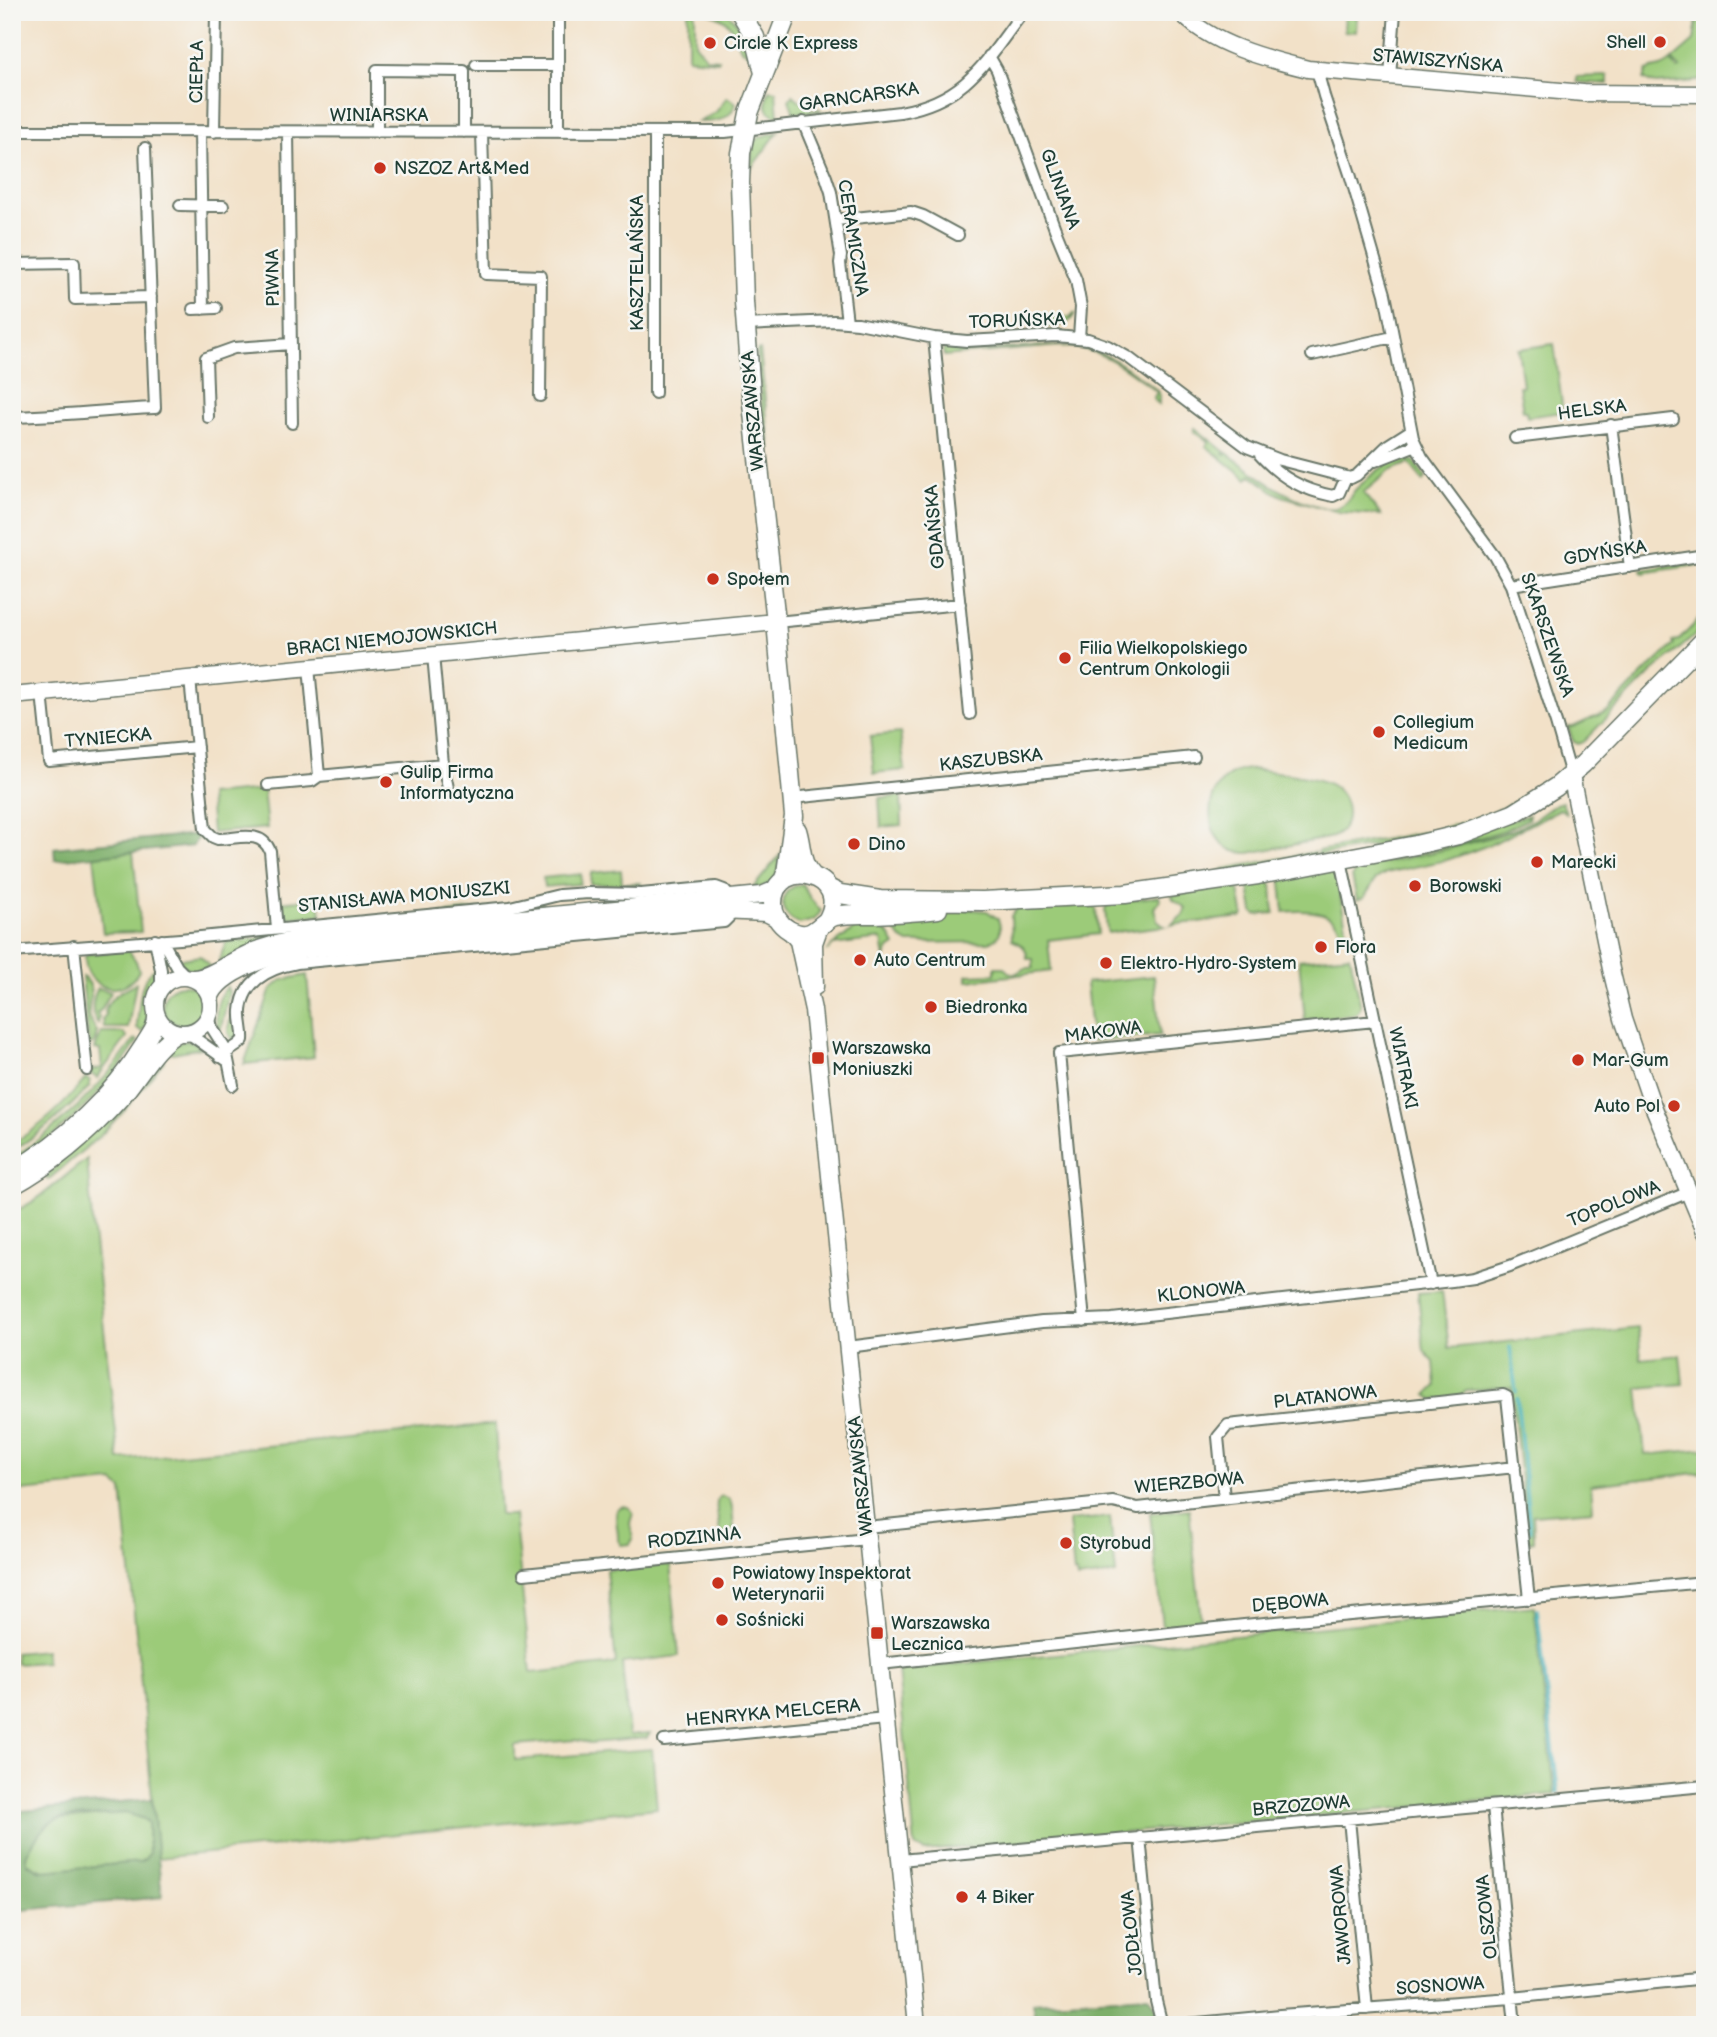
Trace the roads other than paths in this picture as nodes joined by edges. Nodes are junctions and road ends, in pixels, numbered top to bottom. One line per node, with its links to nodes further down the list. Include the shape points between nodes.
1 (216, 12): 19 (street, CIEPŁA)
2 (558, 12): 10 (street)
3 (740, 12): 12 (main road, via 755,37)
4 (788, 12): 12 (main road, WARSZAWSKA)
5 (1023, 12): 8 (street, GARNCARSKA)
6 (1181, 12): 11 (main road, STAWISZYŃSKA, via 1212,37)
7 (1395, 12): 13 (street)
8 (989, 56): 15 (street, GARNCARSKA, via 956,91 930,105); 39 (street, GLINIANA, via 1076,280 1081,307)
9 (477, 65): 10 (street)
10 (558, 65): 24 (street)
11 (1317, 70): 13 (main road, STAWISZYŃSKA); 37 (street, SKARSZEWSKA, via 1380,273)
12 (764, 73): 16 (main road, WARSZAWSKA)
13 (1391, 77): 14 (main road, STAWISZYŃSKA, via 1583,93)
14 (1705, 94)
15 (803, 122): 16 (street, GARNCARSKA); 30 (street, CERAMICZNA, via 827,177)
16 (745, 130): 25 (street, WINIARSKA); 36 (main road, WARSZAWSKA, via 740,183)
17 (12, 131): 18 (street, WINIARSKA)
18 (200, 132): 19 (street, WINIARSKA); 28 (street)
19 (214, 132): 20 (street, WINIARSKA)
20 (288, 132): 21 (street, WINIARSKA); 40 (street, PIWNA)
21 (377, 132): 22 (street, WINIARSKA); 22 (street, via 377,70 464,71)
22 (464, 132): 23 (street, WINIARSKA)
23 (482, 132): 24 (street, WINIARSKA); 43 (street, via 486,274 541,276)
24 (558, 132): 25 (street, WINIARSKA)
25 (655, 133): 42 (street, KASZTELAŃSKA)
26 (145, 148): 33 (street)
27 (180, 205): 28 (street)
28 (201, 206): 29 (street); 34 (street, via 198,309)
29 (223, 206)
30 (836, 220): 31 (street, via 911,212); 35 (street, CERAMICZNA)
31 (958, 235)
32 (12, 264): 33 (street, via 74,263 75,299)
33 (151, 297): 44 (street, via 155,408)
34 (216, 308)
35 (848, 322): 36 (street, TORUŃSKA); 38 (street, TORUŃSKA)
36 (746, 325): 61 (main road, WARSZAWSKA)
37 (1394, 337): 41 (street); 49 (street, SKARSZEWSKA)
38 (934, 338): 39 (street, TORUŃSKA); 60 (street, GDAŃSKA)
39 (1079, 338): 52 (street, TORUŃSKA, via 1129,358)
40 (291, 344): 45 (street, via 234,348 206,358); 47 (street, PIWNA)
41 (1312, 355)
42 (655, 393)
43 (540, 396)
44 (12, 417)
45 (208, 417)
46 (1673, 419): 48 (street, HELSKA)
47 (292, 423)
48 (1611, 425): 50 (street, HELSKA); 58 (street)
49 (1410, 430): 51 (street, SKARSZEWSKA); 53 (street)
50 (1515, 438)
51 (1416, 445): 53 (street); 59 (street, SKARSZEWSKA)
52 (1256, 451): 54 (street, TORUŃSKA); 56 (street, TORUŃSKA)
53 (1373, 462): 55 (street, via 1357,475)
54 (1302, 466): 55 (street, TORUŃSKA); 56 (street)
55 (1346, 477): 56 (street, via 1333,496)
56 (1296, 485)
57 (1705, 555): 58 (street, GDYŃSKA)
58 (1630, 567): 59 (street, GDYŃSKA)
59 (1511, 585): 72 (street, SKARSZEWSKA)
60 (960, 604): 61 (street); 68 (street, GDAŃSKA)
61 (776, 622): 63 (main road, BRACI NIEMOJOWSKICH); 76 (main road, WARSZAWSKA)
62 (1705, 639): 72 (main road)
63 (433, 654): 64 (main road, BRACI NIEMOJOWSKICH); 71 (street)
64 (309, 667): 65 (main road, BRACI NIEMOJOWSKICH); 73 (street)
65 (190, 679): 66 (main road, BRACI NIEMOJOWSKICH); 69 (street)
66 (42, 693): 67 (main road, BRACI NIEMOJOWSKICH); 69 (street, TYNIECKA, via 49,761)
67 (12, 696)
68 (970, 714)
69 (197, 747): 86 (street, via 205,829 218,839 256,837 265,842 270,851)
70 (1194, 757): 76 (street, KASZUBSKA)
71 (443, 764): 73 (street); 75 (street)
72 (1571, 775): 78 (main road, via 1528,806 1485,826 1437,841); 102 (main road, SKARSZEWSKA, via 1623,1019)
73 (319, 776): 74 (street, via 312,781)
74 (268, 785)
75 (448, 788)
76 (792, 798): 77 (main road, WARSZAWSKA)
77 (793, 816): 79 (main road, WARSZAWSKA, via 804,863); 80 (main road, WARSZAWSKA)
78 (1341, 860): 82 (main road, via 1152,891); 95 (street, WIATRAKI)
79 (812, 875): 80 (main road, via 797,874); 81 (main road)
80 (781, 883): 83 (main road, STANISŁAWA MONIUSZKI, via 774,890); 84 (main road, via 773,904)
81 (828, 888): 82 (main road, via 880,900); 85 (main road, via 833,903)
82 (983, 901): 85 (main road, via 916,913 836,916)
83 (734, 904): 84 (main road, STANISŁAWA MONIUSZKI, via 766,913); 86 (street, STANISŁAWA MONIUSZKI, via 716,887 569,894 520,906); 90 (main road, STANISŁAWA MONIUSZKI, via 301,939 251,952 202,977); 92 (main road, STANISŁAWA MONIUSZKI, via 291,952 246,967 214,991); 97 (street, STANISŁAWA MONIUSZKI, via 724,922 276,967 246,992 241,1011 243,1040)
84 (783, 925): 85 (main road, via 804,933); 93 (main road, WARSZAWSKA, via 798,941)
85 (822, 925): 93 (main road, WARSZAWSKA, via 814,943)
86 (277, 929): 87 (street, STANISŁAWA MONIUSZKI)
87 (158, 940): 88 (street, STANISŁAWA MONIUSZKI); 90 (street); 91 (street)
88 (69, 946): 89 (street, STANISŁAWA MONIUSZKI); 98 (street, via 78,982)
89 (12, 952)
90 (189, 978): 91 (main road, via 172,979); 92 (main road, via 204,986)
91 (161, 988): 94 (main road, via 155,1001)
92 (210, 1007): 96 (main road, via 201,1026); 97 (street, via 212,1028)
93 (813, 1010): 107 (main road, WARSZAWSKA)
94 (156, 1016): 96 (main road, via 165,1027); 100 (main road, via 139,1052 102,1098 51,1145)
95 (1375, 1021): 105 (street, WIATRAKI); 106 (street, MAKOWA, via 1059,1053)
96 (183, 1033): 97 (street); 101 (main road, via 161,1048 90,1131)
97 (225, 1057): 99 (street)
98 (87, 1070)
99 (233, 1085)
100 (12, 1171)
101 (12, 1187)
102 (1689, 1192): 103 (main road, SKARSZEWSKA); 104 (street, TOPOLOWA)
103 (1705, 1231)
104 (1553, 1248): 105 (street, KLONOWA, via 1473,1278)
105 (1430, 1284): 106 (street, KLONOWA)
106 (1084, 1321): 107 (street, KLONOWA, via 1042,1322)
107 (848, 1347): 110 (main road, WARSZAWSKA)
108 (1515, 1467): 109 (street, WIERZBOWA); 109 (street, PLATANOWA, via 1507,1397 1503,1395 1228,1425 1218,1437); 113 (street)
109 (1224, 1498): 110 (street, WIERZBOWA, via 1138,1507 1113,1502)
110 (867, 1533): 111 (street, RODZINNA, via 841,1540); 114 (main road, WARSZAWSKA)
111 (524, 1574)
112 (1705, 1582): 113 (street, DĘBOWA)
113 (1529, 1599): 114 (street, DĘBOWA)
114 (880, 1664): 115 (main road, WARSZAWSKA)
115 (886, 1719): 116 (street, HENRYKA MELCERA); 121 (main road, WARSZAWSKA)
116 (664, 1741)
117 (1705, 1786): 118 (street, BRZOZOWA)
118 (1493, 1806): 119 (street, BRZOZOWA); 123 (street, OLSZOWA)
119 (1349, 1819): 120 (street, BRZOZOWA); 124 (street, JAWOROWA)
120 (1140, 1837): 121 (street, BRZOZOWA); 127 (street, JODŁOWA)
121 (900, 1860): 126 (main road, WARSZAWSKA)
122 (1705, 1978): 123 (street, SOSNOWA)
123 (1512, 1998): 124 (street, SOSNOWA); 129 (street, OLSZOWA)
124 (1367, 2009): 125 (street, SOSNOWA)
125 (1281, 2020): 128 (street, SOSNOWA)
126 (917, 2025)
127 (1162, 2025)
128 (1177, 2025)
129 (1515, 2025)

